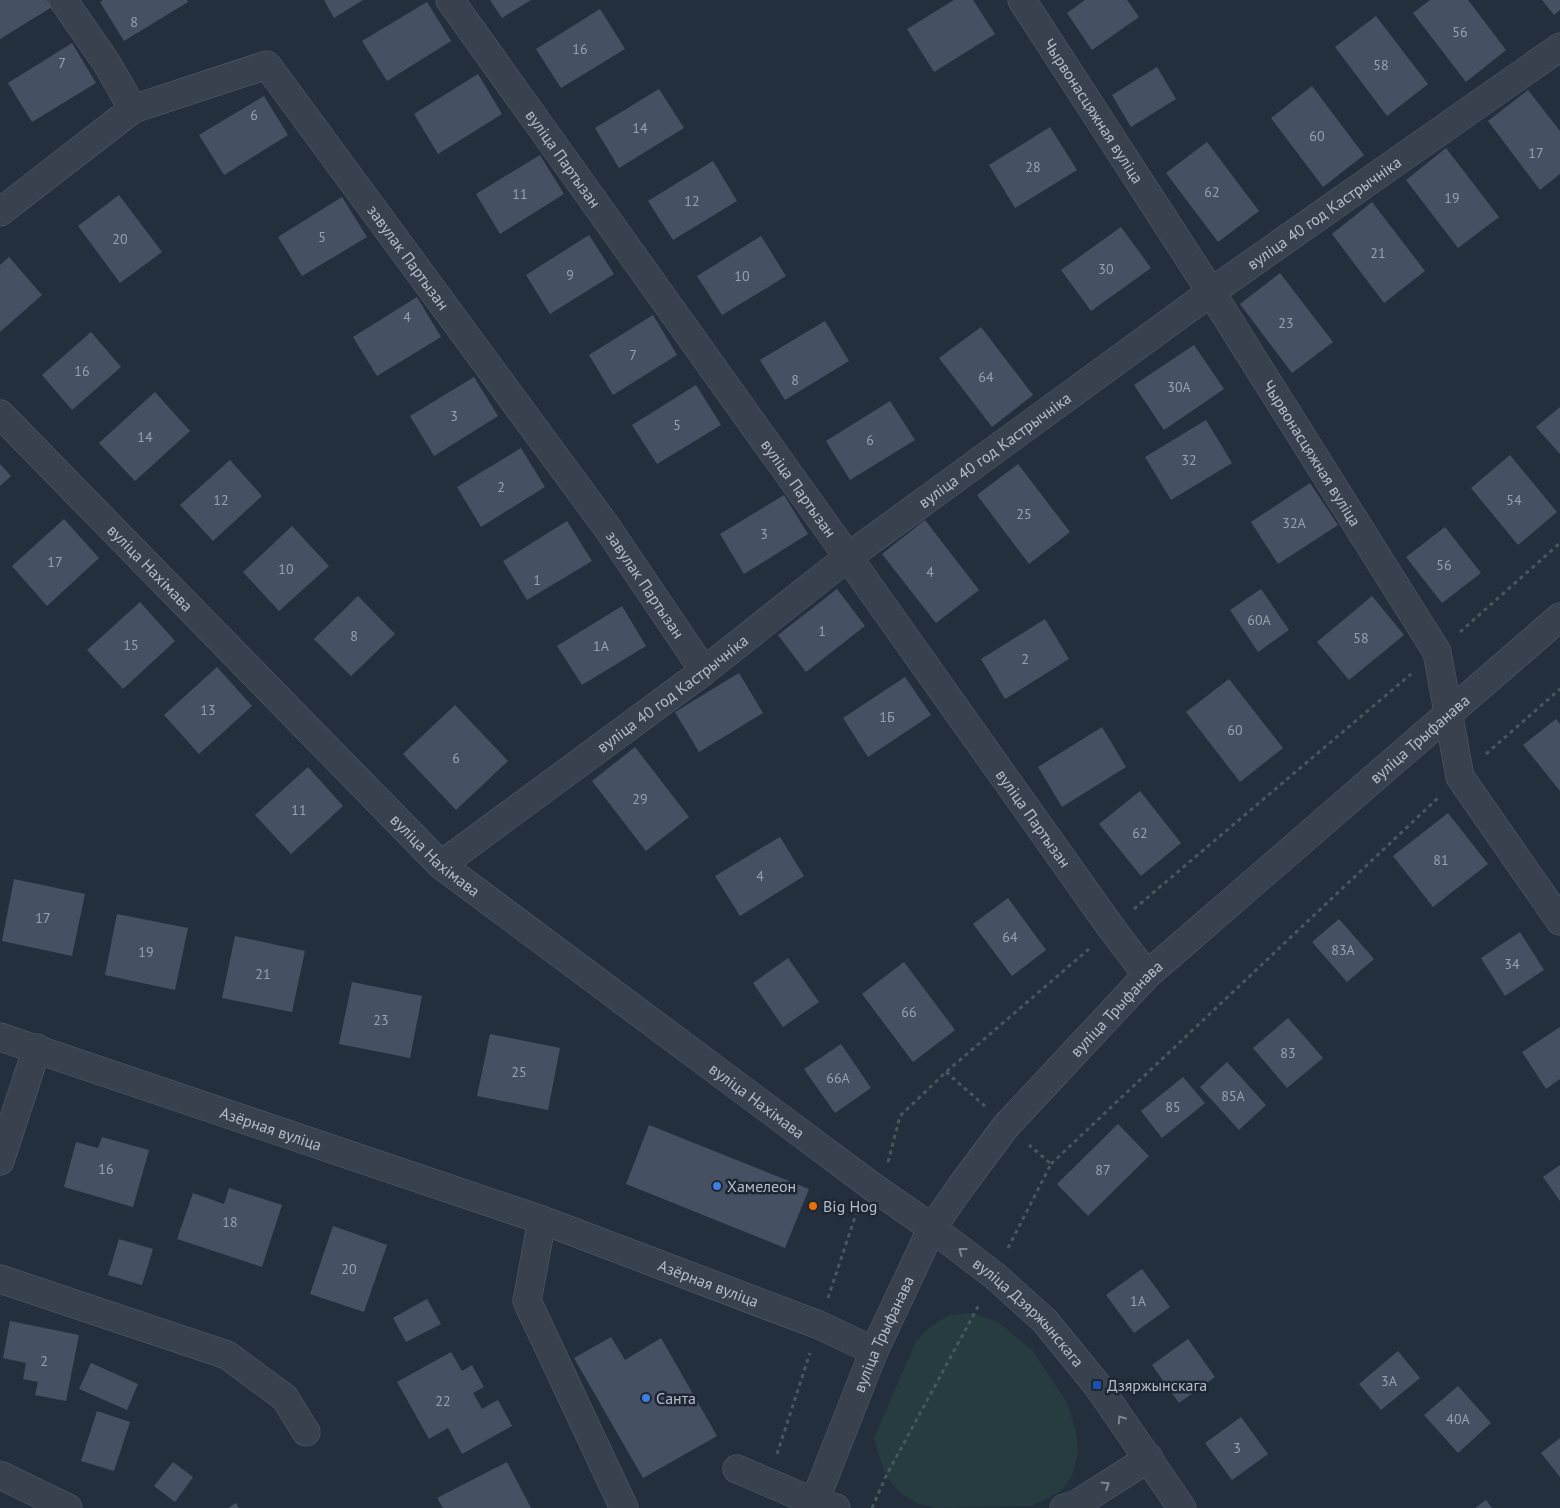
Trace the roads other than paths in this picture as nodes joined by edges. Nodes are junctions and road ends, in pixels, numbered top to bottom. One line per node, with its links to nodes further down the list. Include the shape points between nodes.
1 (63, 0): 5 (street, via 106,62)
2 (450, 0): 9 (street, вуліца Партызан)
3 (1022, 0): 7 (street, Чырвонасцяжная вуліца)
4 (1560, 47): 7 (street, вуліца 40 год Кастрычніка)
5 (133, 110): 6 (street); 11 (street, завулак Партызан, via 267,65 606,526)
6 (0, 212)
7 (1211, 292): 9 (street, вуліца 40 год Кастрычніка); 12 (street, Чырвонасцяжная вуліца, via 1437,652)
8 (0, 414): 13 (street, вуліца Нахімава)
9 (848, 557): 11 (street, вуліца 40 год Кастрычніка); 15 (street, вуліца Партызан)
10 (1560, 617): 12 (street, вуліца Трыфанава)
11 (704, 671): 13 (street, вуліца 40 год Кастрычніка)
12 (1448, 713): 14 (street, Чырвонасцяжная вуліца, via 1460,777); 15 (street, вуліца Трыфанава)
13 (441, 865): 20 (street, вуліца Нахімава)
14 (1560, 921)
15 (1147, 976): 20 (street, вуліца Трыфанава, via 1006,1126)
16 (0, 1037): 17 (street, Азёрная вуліца)
17 (37, 1048): 18 (street); 19 (street, Азёрная вуліца)
18 (0, 1161)
19 (542, 1220): 22 (street, Азёрная вуліца, via 819,1325); 29 (street, via 527,1302)
20 (932, 1228): 22 (street, вуліца Трыфанава); 24 (street, вуліца Дзяржынскага, one-way to 20, via 1097,1385 1045,1321 995,1276)
21 (0, 1279): 23 (street, via 227,1355 285,1398)
22 (874, 1351): 27 (street, вуліца Трыфанава)
23 (306, 1432)
24 (1149, 1458): 30 (street, one-way to 24, via 1077,1504); 31 (street, вуліца Дзяржынскага)
25 (737, 1470): 27 (street)
26 (0, 1475): 28 (street)
27 (821, 1506)
28 (68, 1508)
29 (624, 1508)
30 (1064, 1508)
31 (1182, 1508)

